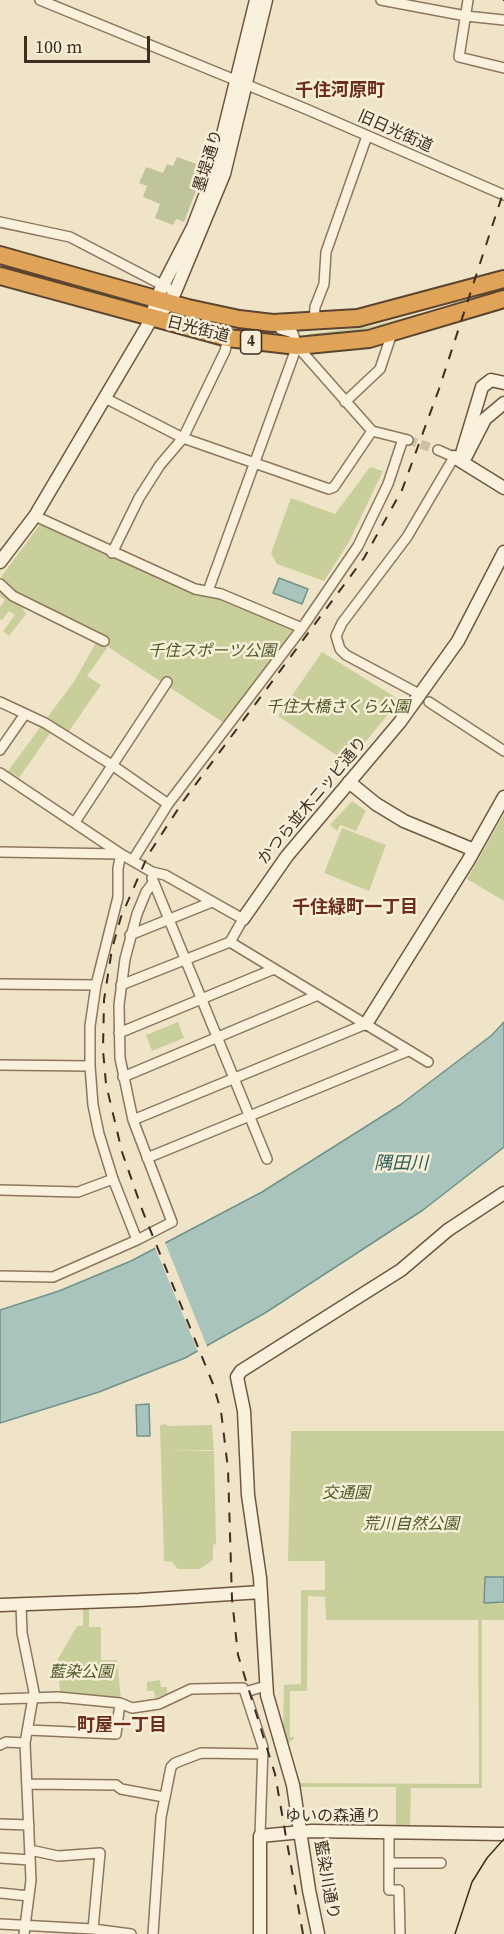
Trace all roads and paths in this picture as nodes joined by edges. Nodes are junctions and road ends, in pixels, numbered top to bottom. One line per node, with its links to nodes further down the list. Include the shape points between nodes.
1 (40, 0): 9 (street, 旧日光街道)
2 (256, 0): 9 (street, 墨堤通り)
3 (266, 0): 9 (street, 墨堤通り)
4 (381, 0): 6 (street)
5 (468, 0): 6 (street)
6 (466, 16): 7 (street); 8 (street, via 459,57)
7 (504, 20)
8 (504, 68)
9 (242, 83): 10 (street, 旧日光街道); 16 (street, 墨堤通り, via 209,184)
10 (367, 136): 11 (street, 旧日光街道); 20 (street, via 326,252 324,284)
11 (504, 195)
12 (0, 222): 16 (street, via 70,237)
13 (0, 255): 16 (highway, 日光街道 / 4)
14 (0, 276): 18 (highway, 日光街道 / 4)
15 (504, 279): 20 (highway, 日光街道 / 4, via 380,314)
16 (166, 295): 18 (street, 墨堤通り); 19 (highway, 日光街道 / 4)
17 (501, 303): 21 (highway, 日光街道 / 4)
18 (152, 318): 22 (highway, 日光街道 / 4); 25 (street, 墨堤通り)
19 (249, 321): 20 (highway, 日光街道 / 4); 23 (street, via 290,330)
20 (314, 322)
21 (392, 333): 23 (highway, 日光街道 / 4, via 346,343); 26 (street, via 380,369)
22 (228, 338): 23 (highway, 日光街道 / 4); 29 (street)
23 (297, 346): 26 (street); 32 (street)
24 (504, 383): 31 (street, via 491,380 482,387)
25 (105, 398): 29 (street); 34 (street, 墨堤通り)
26 (345, 402): 28 (street)
27 (504, 403): 31 (street, via 485,419 466,457)
28 (372, 431): 32 (street, via 329,489); 40 (street, via 405,440 358,546)
29 (183, 438): 32 (street); 36 (street, via 139,498)
30 (438, 450): 31 (street)
31 (457, 459): 33 (street); 43 (street, via 336,636 346,655)
32 (254, 463): 39 (street)
33 (504, 488)
34 (35, 516): 36 (street); 37 (street, 墨堤通り)
35 (504, 552): 43 (street, かつら並木ニッピ通り)
36 (112, 553): 39 (street)
37 (0, 562)
38 (0, 584): 41 (street, via 13,596)
39 (208, 591): 40 (street)
40 (302, 628): 52 (street)
41 (104, 641)
42 (167, 682): 48 (street)
43 (424, 698): 47 (street); 50 (street, かつら並木ニッピ通り)
44 (0, 702): 45 (street)
45 (25, 714): 46 (street); 48 (street)
46 (0, 750)
47 (504, 751)
48 (112, 765): 52 (street); 53 (street)
49 (0, 773): 53 (street)
50 (349, 782): 54 (street, via 404,821); 61 (street, かつら並木ニッピ通り, via 287,856)
51 (504, 797): 54 (street)
52 (168, 804): 57 (street)
53 (75, 822): 56 (street)
54 (474, 850): 72 (street)
55 (0, 852): 56 (street)
56 (121, 854): 57 (street); 68 (street, via 118,897)
57 (134, 860): 58 (street)
58 (152, 872): 59 (street); 60 (street, via 165,875)
59 (152, 884): 62 (street); 63 (street)
60 (212, 902): 61 (street); 62 (street)
61 (243, 919): 64 (street)
62 (167, 920): 63 (street); 65 (street)
63 (130, 935): 69 (street)
64 (230, 942): 65 (street); 66 (street)
65 (183, 959): 69 (street); 71 (street)
66 (274, 969): 70 (street); 71 (street)
67 (0, 984): 68 (street)
68 (96, 985): 78 (street)
69 (120, 985): 73 (street)
70 (318, 995): 72 (street); 74 (street)
71 (201, 999): 73 (street); 74 (street)
72 (366, 1024): 75 (street); 80 (street)
73 (119, 1033): 79 (street)
74 (217, 1038): 79 (street); 80 (street)
75 (408, 1051): 76 (street); 81 (street)
76 (428, 1062)
77 (0, 1065): 78 (street)
78 (90, 1066): 85 (street, via 93,1105)
79 (123, 1077): 82 (street)
80 (234, 1078): 81 (street); 82 (street)
81 (249, 1117): 83 (street); 84 (street)
82 (133, 1120): 83 (street)
83 (147, 1158): 88 (street, via 172,1222)
84 (267, 1159)
85 (113, 1179): 86 (street, via 78,1192); 88 (street)
86 (0, 1190)
87 (504, 1193): 90 (street, 藍染川通り, via 448,1230 401,1270 239,1374 248,1495)
88 (136, 1240): 89 (street, via 53,1277)
89 (0, 1276)
90 (261, 1592): 91 (street); 93 (street, 藍染川通り)
91 (21, 1604): 92 (street); 95 (street, via 22,1633)
92 (0, 1605)
93 (266, 1686): 94 (street); 106 (street, 藍染川通り, via 290,1772)
94 (245, 1692): 97 (street, via 243,1688 190,1689 159,1704 132,1708); 101 (street)
95 (34, 1697): 96 (street); 97 (street); 98 (street)
96 (0, 1699)
97 (120, 1703): 98 (street, via 116,1734)
98 (28, 1730): 99 (street)
99 (25, 1743): 100 (street); 102 (street)
100 (0, 1745)
101 (263, 1754): 103 (street, via 201,1753 175,1763); 109 (street)
102 (27, 1784): 103 (street, via 116,1785); 105 (street)
103 (164, 1797): 121 (street)
104 (0, 1824): 105 (street)
105 (29, 1825): 110 (street)
106 (301, 1832): 107 (street, ゆいの森通り); 109 (street, ゆいの森通り); 123 (street, 藍染川通り)
107 (389, 1833): 108 (street, ゆいの森通り); 112 (street)
108 (504, 1834)
109 (261, 1836): 122 (street)
110 (30, 1855): 111 (street); 115 (street); 117 (street, via 100,1853)
111 (0, 1858)
112 (389, 1863): 113 (street); 124 (street, via 389,1890 399,1890)
113 (441, 1863)
114 (0, 1893): 115 (street)
115 (29, 1896): 118 (street)
116 (0, 1924): 118 (street)
117 (93, 1929): 118 (street); 119 (street)
118 (25, 1930)
119 (107, 1932): 120 (street)
120 (131, 1934)
121 (153, 1934)
122 (260, 1934)
123 (318, 1934)
124 (400, 1934)

